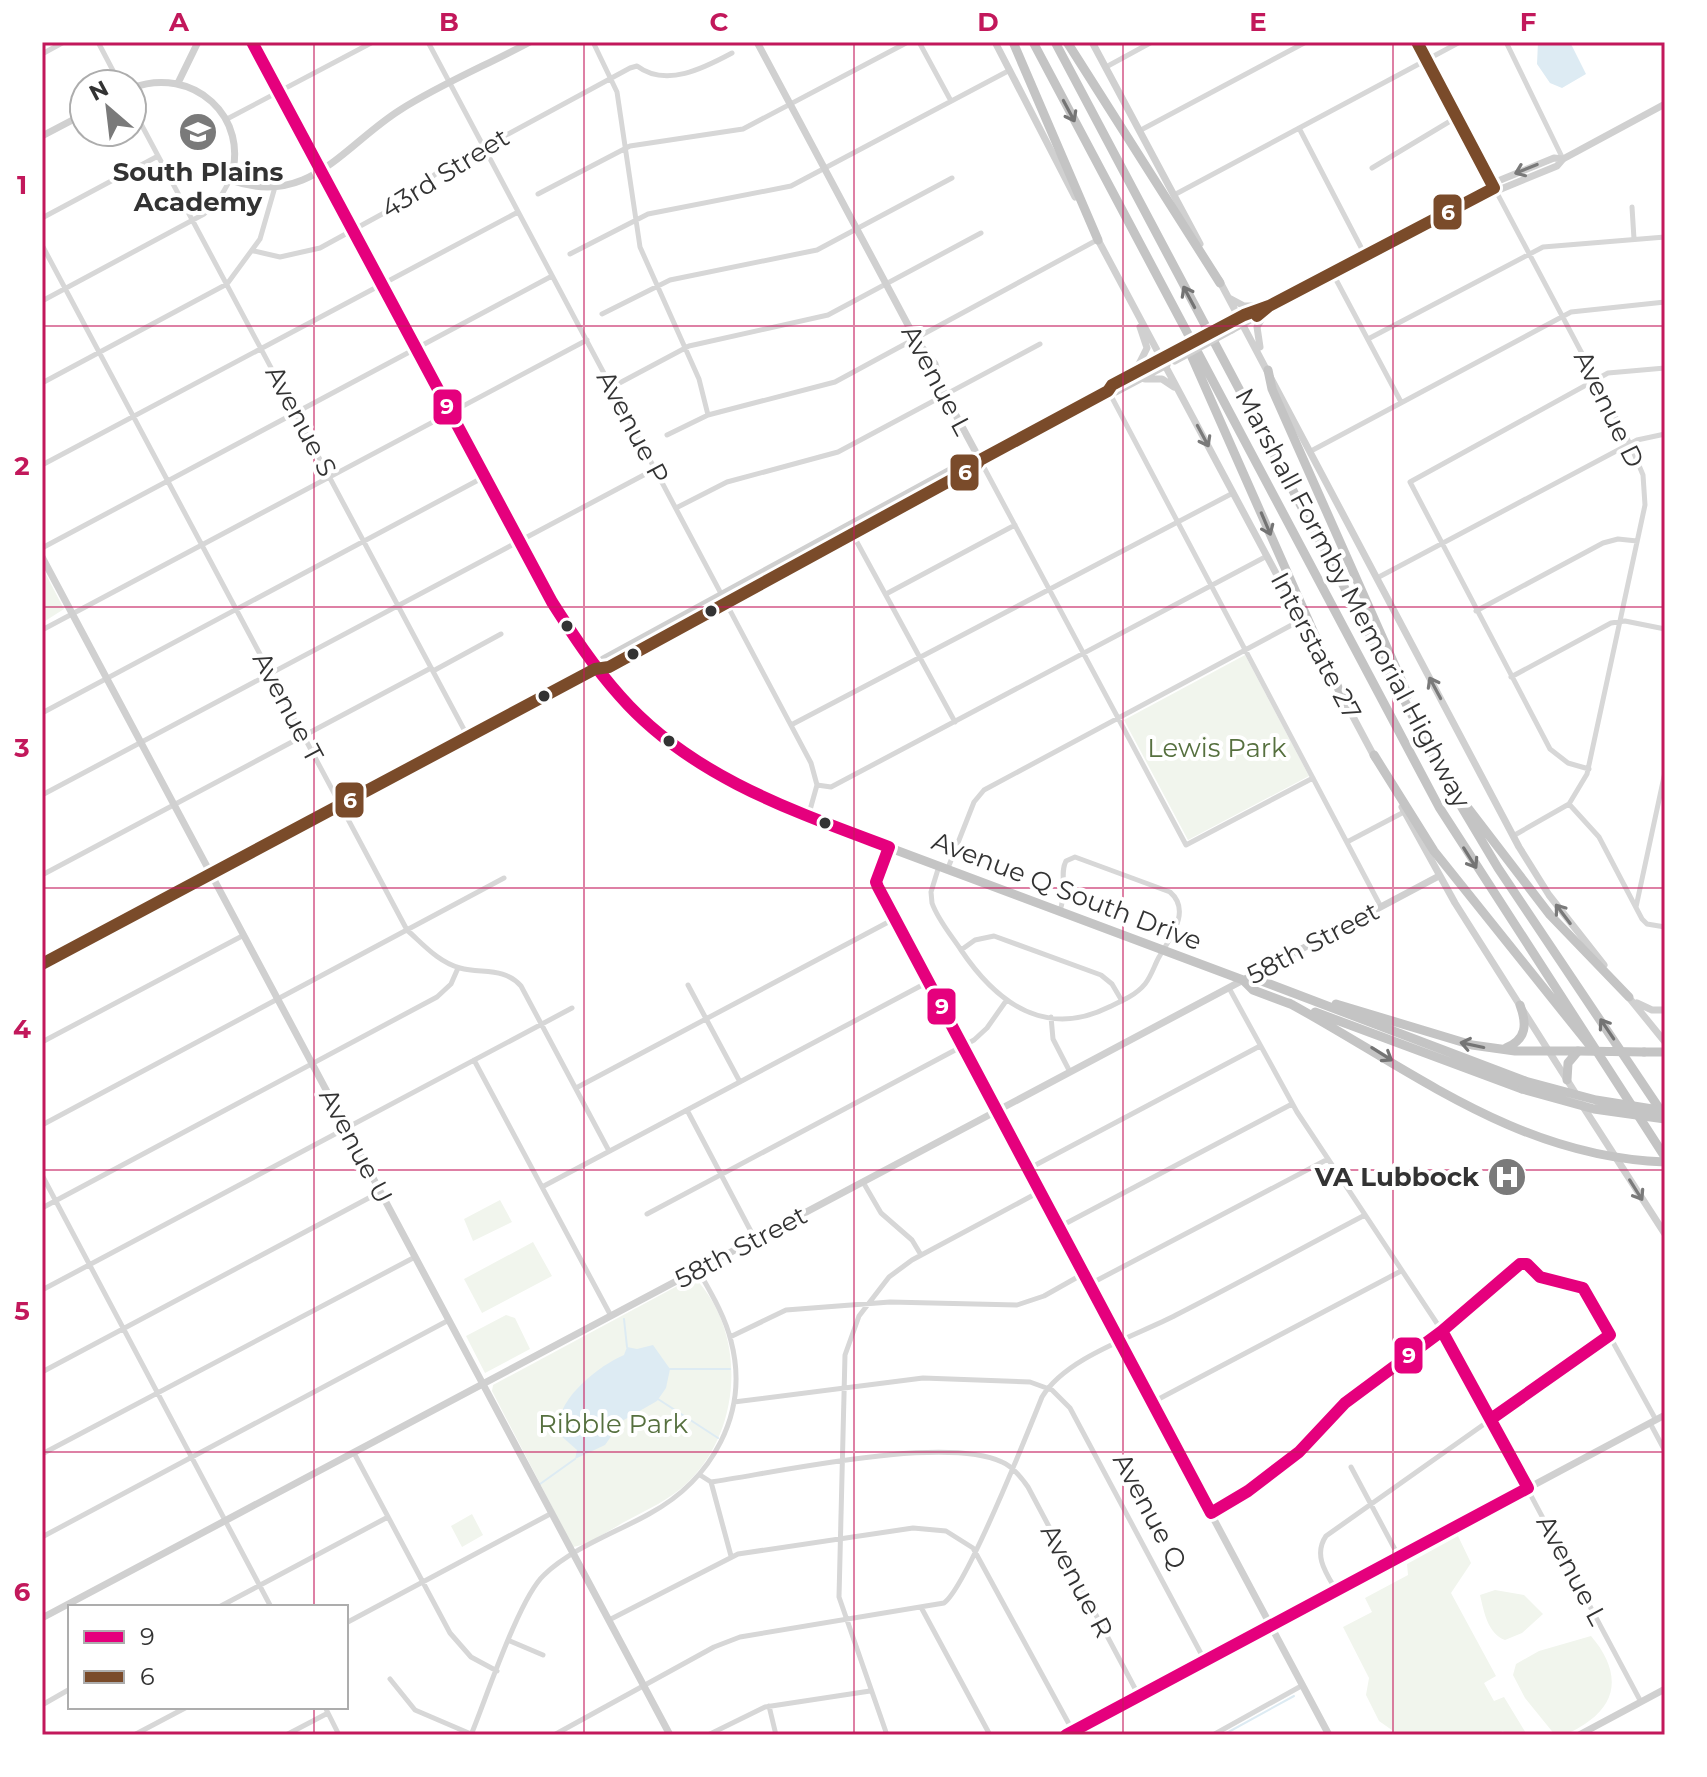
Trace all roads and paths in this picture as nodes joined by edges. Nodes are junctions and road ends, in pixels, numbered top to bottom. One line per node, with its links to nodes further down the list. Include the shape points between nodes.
1 (64, 42): 24 (street)
2 (98, 42): 27 (street)
3 (198, 42): 31 (street)
4 (252, 42): 33 (highway)
5 (373, 42): 33 (street)
6 (428, 42): 32 (street, Avenue P)
7 (530, 42): 32 (street)
8 (593, 42): 29 (street)
9 (757, 42): 35 (street, Avenue L)
10 (908, 42): 35 (street)
11 (919, 42): 34 (street)
12 (995, 42): 28 (street, Interstate 27)
13 (1013, 42): 67 (highway)
14 (1033, 42): 74 (highway, Marshall Formby Memorial Highway, one-way to 74)
15 (1055, 42): 170 (highway, Marshall Formby Memorial Highway, one-way to 15)
16 (1067, 42): 76 (highway)
17 (1092, 42): 26 (street)
18 (1152, 42): 26 (street)
19 (1306, 42): 41 (street)
20 (1417, 42): 25 (street, Avenue D)
21 (1460, 42): 25 (street)
22 (1506, 42): 47 (street)
23 (732, 53): 29 (street, 43rd Street, via 679,74 654,75 637,66)
24 (42, 54)
25 (1426, 60): 37 (street, Avenue D); 40 (street)
26 (1106, 67): 41 (street)
27 (112, 68)
28 (1010, 70): 34 (street); 67 (street, Interstate 27)
29 (611, 77): 44 (street, 43rd Street); 45 (street)
30 (148, 82): 31 (street)
31 (178, 83): 38 (street, via 211,99)
32 (450, 84): 44 (street, Avenue P); 50 (street, via 401,109 348,154)
33 (278, 92): 38 (street); 50 (highway)
34 (951, 101): 49 (street)
35 (790, 104): 45 (street, via 736,131); 49 (street, Avenue L)
36 (1665, 104): 47 (street)
37 (1457, 117): 48 (street); 54 (street, Avenue D)
38 (227, 119): 52 (street, via 235,145)
39 (68, 122): 42 (street)
40 (1298, 128): 56 (street); 72 (street)
41 (1139, 131): 56 (street)
42 (42, 136)
43 (148, 137): 46 (street, Avenue S)
44 (484, 148): 58 (street, Avenue P); 63 (street, 43rd Street, via 438,172 402,203)
45 (625, 148): 55 (street); 60 (street)
46 (158, 156): 59 (street); 61 (street, Avenue S)
47 (1563, 159): 54 (street, via 1518,183)
48 (1372, 168)
49 (824, 169): 60 (street, via 771,192); 62 (street, Avenue L)
50 (320, 170): 53 (street); 63 (highway)
51 (952, 178): 62 (street)
52 (230, 180): 53 (street); 61 (street, via 213,206)
53 (275, 187): 69 (street)
54 (1494, 188): 70 (street, Avenue D); 72 (street)
55 (538, 194)
56 (1174, 195): 76 (street)
57 (1632, 207): 66 (street)
58 (518, 212): 75 (street, Avenue P); 78 (street)
59 (42, 218)
60 (635, 219): 71 (street); 80 (street)
61 (193, 220): 77 (street, Avenue S); 81 (street)
62 (857, 229): 79 (street, Avenue L); 80 (street, via 811,252)
63 (353, 230): 69 (street, 43rd Street, via 304,253 270,257); 78 (highway)
64 (981, 233): 79 (street)
65 (1665, 237): 66 (street)
66 (1634, 239): 70 (street, via 1543,247)
67 (1098, 240): 85 (street, Interstate 27); 92 (street)
68 (42, 245): 81 (street, Avenue T)
69 (254, 251): 77 (street)
70 (1529, 253): 88 (street, Avenue D); 90 (street)
71 (570, 254)
72 (1365, 255): 73 (street)
73 (1332, 272): 86 (street); 90 (street)
74 (1156, 273): 161 (highway, one-way to 161); 228 (highway, Marshall Formby Memorial Highway, one-way to 228, via 1439,807)
75 (552, 276): 91 (street, Avenue P); 96 (street)
76 (1220, 283): 82 (street)
77 (227, 284): 94 (street, Avenue S); 97 (street)
78 (382, 284): 94 (street); 96 (highway)
79 (886, 284): 92 (street, Avenue L); 95 (street, via 821,317)
80 (656, 286): 87 (street); 95 (street)
81 (65, 288): 83 (street); 97 (street, Avenue T)
82 (1228, 297): 86 (street, via 1241,305); 89 (street)
83 (42, 301)
84 (1665, 302): 88 (street, via 1578,310)
85 (1133, 306): 98 (street, Interstate 27); 101 (street, via 1147,348 1140,365)
86 (1266, 308): 89 (street); 99 (street, via 1256,335)
87 (602, 314)
88 (1563, 317): 102 (street, Avenue D); 109 (street)
89 (1241, 321): 98 (street, bridge); 99 (street)
90 (1368, 339): 109 (street)
91 (587, 340): 105 (street, Avenue P); 111 (street)
92 (916, 340): 107 (street, Avenue L, via 935,364); 112 (street, via 827,385)
93 (1040, 344): 107 (street)
94 (262, 348): 110 (street, Avenue S); 113 (street)
95 (684, 348): 105 (street); 112 (street)
96 (416, 349): 110 (street); 111 (highway)
97 (99, 352): 104 (street); 113 (street, Avenue T)
98 (1164, 362): 101 (street); 103 (street); 108 (street, Interstate 27)
99 (1266, 367): 117 (street); 170 (highway)
100 (1665, 368): 102 (street)
101 (1124, 379): 106 (street)
102 (1596, 379): 116 (street, Avenue D); 133 (street, via 1410,482)
103 (1139, 380): 106 (street); 108 (street, via 1162,379)
104 (42, 383)
105 (612, 387): 120 (street, Avenue P)
106 (1108, 391): 118 (street); 126 (street)
107 (945, 395): 118 (street, Avenue L); 125 (street, via 838,452 727,482)
108 (1182, 396): 124 (street, Interstate 27, one-way to 124)
109 (1401, 403): 117 (street)
110 (297, 412): 121 (street, Avenue S); 123 (street)
111 (451, 413): 121 (street); 122 (highway)
112 (708, 415): 115 (street)
113 (133, 417): 119 (street); 123 (street, Avenue T)
114 (1665, 434): 116 (street)
115 (667, 435)
116 (1630, 444): 132 (street, Avenue D, via 1645,485); 133 (street)
117 (1311, 451): 138 (street)
118 (980, 460): 127 (street, via 970,459); 128 (street, Avenue L); 129 (street)
119 (42, 465)
120 (655, 469): 125 (street, Avenue P); 131 (street)
121 (330, 477): 130 (street, Avenue S); 134 (street)
122 (485, 477): 130 (street); 131 (highway)
123 (167, 481): 134 (street, Avenue T); 135 (street)
124 (1234, 492): 126 (street); 136 (street, Interstate 27)
125 (676, 508): 142 (street, Avenue P)
126 (1178, 522): 139 (street); 140 (street)
127 (848, 525): 129 (street); 142 (street)
128 (1015, 525): 140 (street, Avenue L); 141 (street)
129 (853, 534): 141 (street); 144 (street)
130 (364, 541): 143 (street, Avenue S); 145 (street)
131 (520, 541): 143 (street); 156 (highway)
132 (1637, 541): 146 (street, via 1603,543); 149 (street, Avenue D)
133 (1440, 544): 138 (street); 146 (street)
134 (201, 546): 145 (street, Avenue T); 147 (street)
135 (42, 548)
136 (1267, 556): 139 (street); 148 (street, Interstate 27)
137 (42, 557): 147 (street, Avenue U)
138 (1377, 578): 182 (street, one-way to 138)
139 (1212, 586): 153 (street); 154 (street)
140 (1049, 590): 154 (street, Avenue L); 155 (street)
141 (886, 594): 155 (street)
142 (722, 595): 144 (street, Avenue P); 156 (street, via 603,659)
143 (399, 605): 157 (street, Avenue S); 158 (street)
144 (727, 605): 156 (street, via 609,667); 165 (street, Avenue P)
145 (236, 610): 158 (street, Avenue T); 160 (street)
146 (1476, 611): 159 (street)
147 (73, 614): 151 (street); 160 (street, Avenue U)
148 (1301, 620): 153 (street); 161 (street, Interstate 27)
149 (1620, 621): 150 (street); 159 (street); 171 (street, Avenue D)
150 (1665, 629)
151 (42, 630)
152 (501, 634): 157 (street)
153 (1246, 650): 163 (street); 174 (street)
154 (1083, 654): 163 (street, Avenue L); 164 (street)
155 (920, 658): 164 (street); 165 (street)
156 (595, 669): 167 (street); 181 (highway, Avenue Q South Drive, via 642,721 687,757 742,790)
157 (432, 670): 166 (street); 167 (street, Avenue S)
158 (270, 674): 166 (street, Avenue T); 168 (street)
159 (1511, 677): 171 (street, via 1550,749 1568,763)
160 (107, 678): 162 (street); 168 (street, Avenue U)
161 (1344, 701): 169 (street, Interstate 27)
162 (42, 713)
163 (1118, 719): 174 (street, Avenue L, via 1186,845); 186 (street, via 980,793)
164 (955, 722): 175 (street, via 831,787)
165 (791, 725): 175 (street, Avenue P)
166 (303, 736): 178 (street); 179 (street, Avenue T)
167 (468, 737): 179 (street)
168 (141, 743): 176 (street); 178 (street, Avenue U)
169 (1374, 755): 180 (street, Interstate 27); 228 (highway, via 1434,851)
170 (1436, 761): 173 (highway, Marshall Formby Memorial Highway)
171 (1589, 769): 177 (street, Avenue D)
172 (1665, 772): 192 (street)
173 (1445, 777): 209 (highway, via 1550,915); 240 (highway, Marshall Formby Memorial Highway, one-way to 173, via 1498,868)
174 (1313, 778): 183 (street)
175 (817, 785): 181 (street)
176 (42, 795)
177 (1569, 804): 182 (street); 192 (street, via 1592,826)
178 (174, 805): 187 (street); 188 (street, Avenue U)
179 (340, 805): 188 (street); 196 (street, Avenue T)
180 (1404, 812): 183 (street); 189 (street, Interstate 27)
181 (808, 817): 184 (highway, Avenue Q South Drive)
182 (1513, 836): 209 (street, one-way to 182, via 1564,916)
183 (1347, 842): 191 (street)
184 (889, 847): 186 (highway, Avenue Q South Drive); 194 (street, via 876,882)
185 (42, 864): 187 (street)
186 (944, 868): 193 (highway, Avenue Q South Drive); 198 (street, via 931,892 932,903)
187 (44, 874)
188 (211, 874): 197 (street, Avenue U); 201 (street)
189 (1439, 876): 191 (street, 58th Street); 214 (street, Interstate 27)
190 (504, 878): 196 (street)
191 (1381, 907): 204 (street, 58th Street)
192 (1636, 907): 195 (street, via 1647,924)
193 (1060, 911): 199 (highway, Avenue Q South Drive); 199 (street, via 1066,890 1062,869 1070,858 1116,871 1177,899 1179,918)
194 (894, 919): 205 (street); 218 (street)
195 (1665, 927)
196 (407, 930): 202 (street, Avenue T); 210 (street)
197 (244, 935): 210 (street, Avenue U); 220 (street)
198 (961, 950): 211 (street, via 982,980); 212 (street, via 981,938 1000,937 1101,975)
199 (1164, 950): 204 (highway, Avenue Q South Drive); 212 (street, via 1143,986)
200 (505, 963): 203 (street)
201 (42, 964)
202 (458, 968): 203 (street, Avenue T); 230 (street, via 437,997)
203 (502, 973): 219 (street, via 521,986)
204 (1243, 980): 207 (highway, Avenue Q South Drive); 208 (street, 58th Street); 213 (highway, Avenue Q South Drive, via 1253,990)
205 (928, 982): 222 (street); 233 (street)
206 (688, 985): 218 (street)
207 (1276, 986): 224 (highway, one-way to 207, via 1458,1041); 234 (highway, Avenue Q South Drive)
208 (1229, 988): 223 (street, Avenue L); 231 (street, 58th Street)
209 (1629, 997): 216 (street, via 1644,1007); 221 (street)
210 (278, 999): 230 (street, Avenue U); 241 (street)
211 (1006, 1001): 217 (street); 222 (street, via 982,1034)
212 (1122, 1001): 217 (street, via 1081,1017)
213 (1289, 1003): 234 (highway, Avenue Q South Drive); 245 (highway, one-way to 245, via 1495,1122 1549,1143)
214 (1520, 1005): 224 (highway, via 1523,1034); 225 (street, Interstate 27)
215 (572, 1008): 219 (street)
216 (1665, 1010)
217 (1051, 1017): 231 (street, via 1053,1039)
218 (707, 1019): 233 (street); 235 (street)
219 (542, 1024): 229 (street); 235 (street)
220 (42, 1042)
221 (1665, 1042)
222 (962, 1046): 238 (street); 249 (street)
223 (1260, 1046): 236 (street, Avenue L); 247 (street)
224 (1502, 1049): 225 (highway)
225 (1548, 1050): 226 (highway); 232 (street, Interstate 27)
226 (1578, 1051): 227 (highway, bridge); 232 (highway, via 1568,1063)
227 (1665, 1052)
228 (1601, 1056): 246 (highway, Marshall Formby Memorial Highway)
229 (474, 1060): 242 (street); 251 (street)
230 (312, 1064): 242 (street, Avenue U); 254 (street)
231 (1070, 1072): 238 (street, 58th Street)
232 (1567, 1080): 245 (street, Interstate 27)
233 (740, 1082): 237 (street)
234 (1524, 1085): 239 (highway, bridge); 240 (highway, bridge, via 1594,1109)
235 (576, 1088): 243 (street)
236 (1292, 1104): 244 (street, Avenue L); 258 (street)
237 (687, 1110): 243 (street); 249 (street)
238 (997, 1111): 247 (street); 250 (street, 58th Street)
239 (1665, 1111)
240 (1665, 1118)
241 (42, 1125)
242 (346, 1128): 253 (street, Avenue U); 263 (street)
243 (609, 1151): 251 (street)
244 (1328, 1159): 257 (street, Avenue L); 267 (street)
245 (1617, 1159): 246 (highway); 259 (street, Interstate 27, one-way to 259)
246 (1665, 1160)
247 (1028, 1169): 252 (street)
248 (42, 1175): 254 (street)
249 (721, 1175): 256 (street); 260 (street)
250 (863, 1182): 260 (street, 58th Street); 261 (street, via 881,1213)
251 (542, 1187): 270 (street)
252 (1040, 1191): 258 (street); 261 (street)
253 (380, 1192): 262 (street, Avenue U); 272 (street)
254 (56, 1200): 255 (street); 263 (street)
255 (42, 1208)
256 (647, 1214)
257 (1365, 1215): 265 (street, Avenue L); 276 (street)
258 (1059, 1227): 266 (street)
259 (1665, 1234)
260 (755, 1239): 264 (street, 58th Street)
261 (921, 1255): 269 (street, via 889,1277)
262 (415, 1257): 271 (street, Avenue U); 281 (street)
263 (90, 1265): 268 (street); 272 (street)
264 (698, 1270): 270 (street, 58th Street); 275 (street)
265 (1401, 1271): 273 (street, Avenue L); 283 (street)
266 (1084, 1273): 267 (street); 269 (street, via 1017,1305)
267 (1090, 1284): 276 (street)
268 (42, 1290)
269 (866, 1304): 275 (street, via 786,1310); 279 (street, via 845,1355)
270 (611, 1316): 278 (street, 58th Street)
271 (449, 1320): 278 (street, Avenue U); 290 (street)
272 (124, 1329): 277 (street); 281 (street)
273 (1442, 1331): 274 (street, via 1524,1263 1540,1277 1583,1288); 285 (street, Avenue L); 299 (street, via 1345,1403 1282,1466)
274 (1610, 1335): 285 (street); 286 (street)
275 (730, 1337): 282 (street, via 736,1367)
276 (1120, 1340): 280 (street); 283 (street)
277 (42, 1372)
278 (483, 1385): 288 (street, 58th Street); 298 (street, Avenue U)
279 (844, 1387): 280 (street, via 923,1378 1030,1382); 282 (street); 291 (street)
280 (1048, 1388): 293 (street); 321 (street, Avenue Q, via 1070,1408)
281 (158, 1393): 289 (street); 290 (street)
282 (734, 1402): 294 (street, via 723,1439)
283 (1153, 1402): 299 (street)
284 (1665, 1415): 286 (street)
285 (1491, 1419): 296 (street, Avenue L); 297 (street)
286 (1653, 1422): 287 (street); 296 (street)
287 (1665, 1451)
288 (354, 1453): 300 (street); 301 (street, 58th Street)
289 (42, 1454)
290 (192, 1457): 301 (street); 302 (street)
291 (841, 1463): 293 (street, via 916,1452 962,1453 993,1458); 295 (street); 303 (street)
292 (1351, 1467): 297 (street)
293 (1011, 1468): 304 (street); 329 (street, Avenue R, via 1028,1487)
294 (700, 1475): 295 (street); 305 (street, via 668,1503)
295 (711, 1482): 306 (street)
296 (1528, 1488): 307 (street); 330 (street, Avenue L)
297 (1371, 1504): 307 (street); 310 (street, via 1326,1536 1320,1554)
298 (552, 1513): 305 (street, Avenue U); 308 (street)
299 (1211, 1513): 318 (street)
300 (388, 1517): 308 (street); 309 (street)
301 (226, 1521): 309 (street); 314 (street, 58th Street)
302 (42, 1537)
303 (838, 1538): 304 (street, via 934,1528 956,1535); 306 (street); 316 (street, via 839,1597)
304 (975, 1551): 313 (street, via 950,1599); 335 (street)
305 (574, 1554): 315 (street, Avenue U); 319 (street, via 533,1588)
306 (731, 1556): 315 (street)
307 (1399, 1557): 310 (street)
308 (423, 1582): 317 (street); 322 (street, via 460,1646)
309 (260, 1585): 311 (street); 312 (street)
310 (1336, 1590): 318 (street)
311 (223, 1605)
312 (270, 1605)
313 (922, 1609): 316 (street); 345 (street)
314 (42, 1618)
315 (609, 1620): 324 (street, Avenue U)
316 (845, 1620): 324 (street, via 740,1637); 328 (street)
317 (348, 1622)
318 (1270, 1625): 321 (street); 325 (street)
319 (510, 1641): 320 (street); 322 (street)
320 (543, 1655)
321 (1205, 1661): 329 (street)
322 (497, 1671): 339 (street)
323 (390, 1679): 339 (street, via 415,1710)
324 (643, 1685): 340 (street); 341 (street, Avenue U)
325 (1303, 1685): 346 (street); 347 (street)
326 (1665, 1689): 330 (street)
327 (68, 1690): 331 (street)
328 (870, 1691): 332 (street); 344 (street)
329 (1139, 1696): 335 (street)
330 (1641, 1702): 348 (street)
331 (42, 1705)
332 (769, 1706): 342 (street); 343 (street)
333 (183, 1709): 336 (street)
334 (326, 1710): 337 (street); 338 (street)
335 (1071, 1734)
336 (134, 1735)
337 (286, 1735)
338 (339, 1735)
339 (471, 1735)
340 (554, 1735)
341 (670, 1735)
342 (708, 1735)
343 (776, 1735)
344 (887, 1735)
345 (990, 1735)
346 (1213, 1735)
347 (1329, 1735)
348 (1579, 1735)

